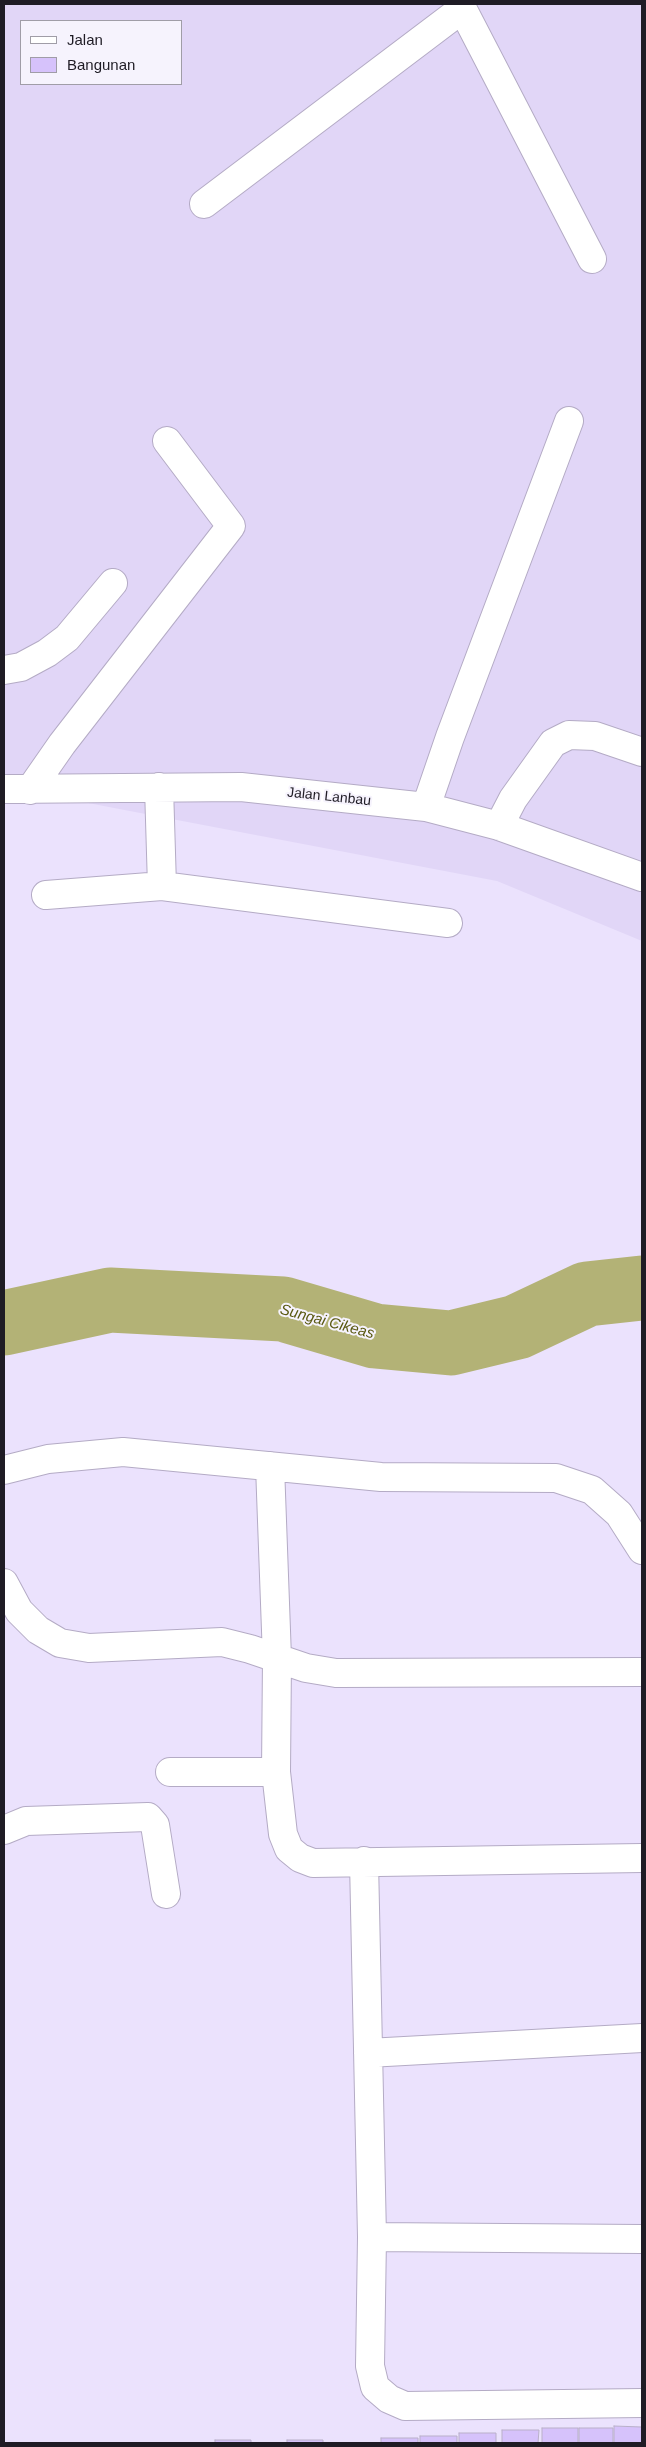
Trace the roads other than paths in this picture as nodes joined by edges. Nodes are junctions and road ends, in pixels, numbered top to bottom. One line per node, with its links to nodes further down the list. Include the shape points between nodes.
1 (461, 6): 2 (street); 3 (street)
2 (204, 204)
3 (592, 259)
4 (569, 421): 11 (street)
5 (167, 441): 10 (street, via 231,526 62,744)
6 (112, 583): 7 (street, via 67,638 21,667)
7 (4, 670)
8 (642, 752): 12 (street, via 594,736 569,735 553,743)
9 (159, 787): 10 (street, Jalan Lanbau); 11 (street, Jalan Lanbau, via 241,787); 14 (street)
10 (17, 789)
11 (426, 808): 12 (street, Jalan Lanbau)
12 (499, 826): 13 (street, Jalan Lanbau)
13 (642, 877)
14 (162, 886): 15 (street); 16 (street)
15 (46, 895)
16 (448, 923)
17 (270, 1466): 18 (street, via 124,1452 48,1459); 19 (street, via 381,1477 556,1478 592,1490 619,1514); 21 (street)
18 (4, 1470)
19 (642, 1550)
20 (4, 1583): 21 (street, via 19,1611 38,1630 60,1643 89,1648 222,1642)
21 (277, 1658): 22 (street, via 336,1674); 24 (street)
22 (642, 1672)
23 (170, 1772): 24 (street)
24 (276, 1772): 27 (street, via 289,1849 313,1863)
25 (4, 1830): 28 (street, via 26,1821 148,1818 155,1824)
26 (642, 1858): 27 (street)
27 (364, 1862): 30 (street)
28 (166, 1894)
29 (642, 2038): 30 (street)
30 (368, 2053): 31 (street)
31 (372, 2237): 32 (street); 33 (street, via 370,2366 375,2386 389,2399 405,2406)
32 (642, 2239)
33 (642, 2403)

